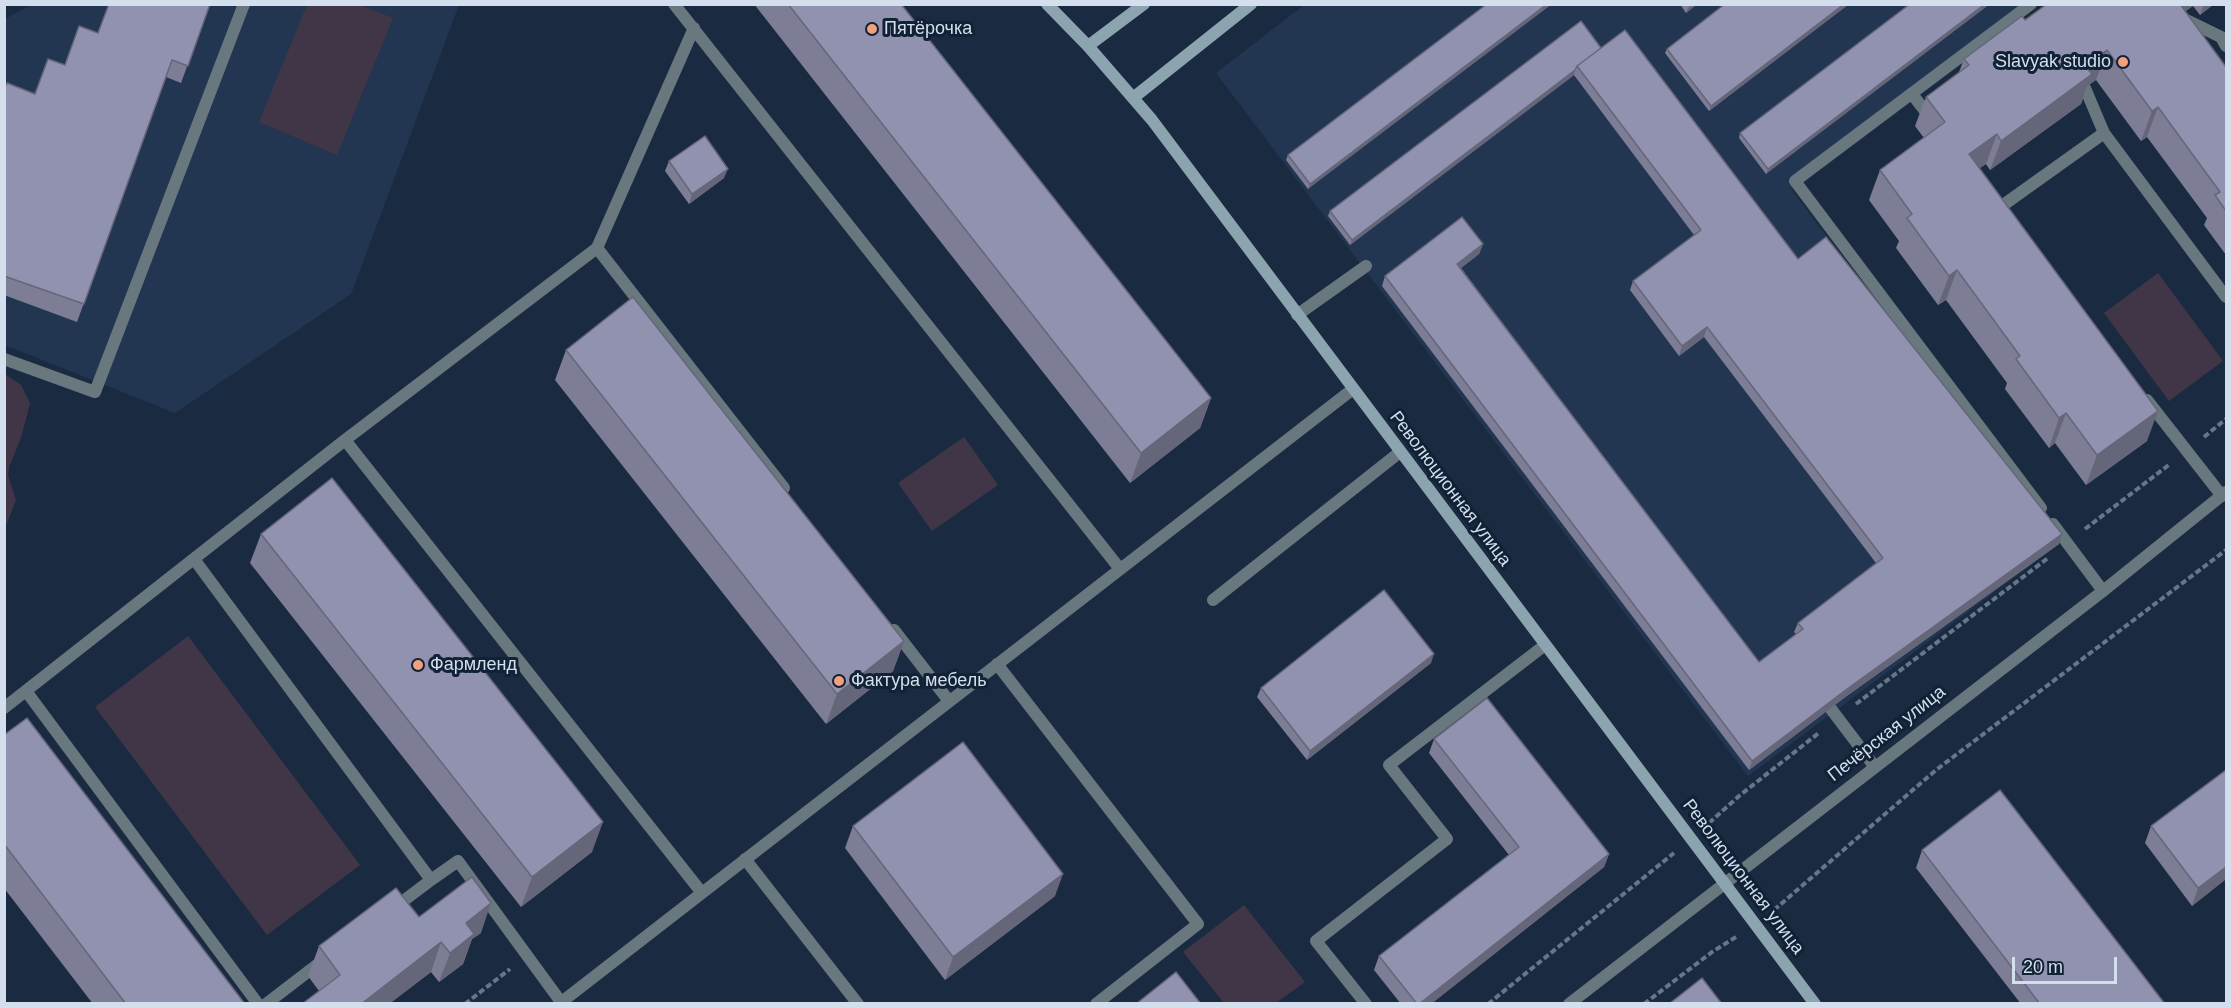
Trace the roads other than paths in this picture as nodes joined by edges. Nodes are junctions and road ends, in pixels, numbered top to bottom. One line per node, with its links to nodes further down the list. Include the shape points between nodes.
1 (244, 4): 21 (street, via 95,392)
2 (674, 4): 8 (street)
3 (1047, 4): 10 (main road, Революционная улица)
4 (1144, 4): 10 (main road)
5 (1251, 4): 13 (main road)
6 (2029, 10): 12 (street)
7 (2179, 16): 9 (street)
8 (694, 28): 17 (street); 29 (street)
9 (2224, 39)
10 (1088, 46): 13 (main road, Революционная улица)
11 (2085, 87): 15 (street)
12 (1912, 94): 14 (street); 30 (street, via 1795,181)
13 (1133, 98): 20 (main road, Революционная улица)
14 (1929, 116)
15 (2104, 133): 16 (street); 19 (street)
16 (1999, 209)
17 (597, 248): 24 (street); 27 (street)
18 (1366, 266): 20 (street)
19 (2226, 297)
20 (1297, 315): 23 (main road, Революционная улица)
21 (4, 359)
22 (2136, 386): 26 (street)
23 (1353, 389): 25 (main road, Революционная улица); 29 (street)
24 (345, 440): 28 (street); 43 (street)
25 (1400, 452): 31 (street); 33 (main road, Революционная улица)
26 (2224, 494): 30 (street, Печёрская улица)
27 (795, 503)
28 (194, 559): 35 (street); 41 (street)
29 (1120, 569): 34 (street)
30 (2103, 591): 39 (street, Печёрская улица)
31 (1213, 600)
32 (883, 616): 36 (street)
33 (1545, 645): 42 (main road, Революционная улица); 51 (street, via 1389,765 1447,838 1316,941)
34 (997, 664): 36 (street); 50 (street, via 1198,924)
35 (26, 690): 37 (street); 47 (street)
36 (949, 701): 40 (street)
37 (4, 708)
38 (1834, 713): 39 (street)
39 (1875, 767): 42 (street, Печёрская улица)
40 (745, 859): 43 (street); 49 (street)
41 (431, 880): 44 (street); 46 (street, via 458,861)
42 (1724, 883): 52 (street, Печёрская улица); 53 (main road, Революционная улица)
43 (702, 893): 46 (street)
44 (385, 915)
45 (330, 956): 48 (street)
46 (560, 1003)
47 (258, 1004)
48 (266, 1004)
49 (858, 1004)
50 (1096, 1004)
51 (1366, 1004)
52 (1569, 1004)
53 (1815, 1004)

